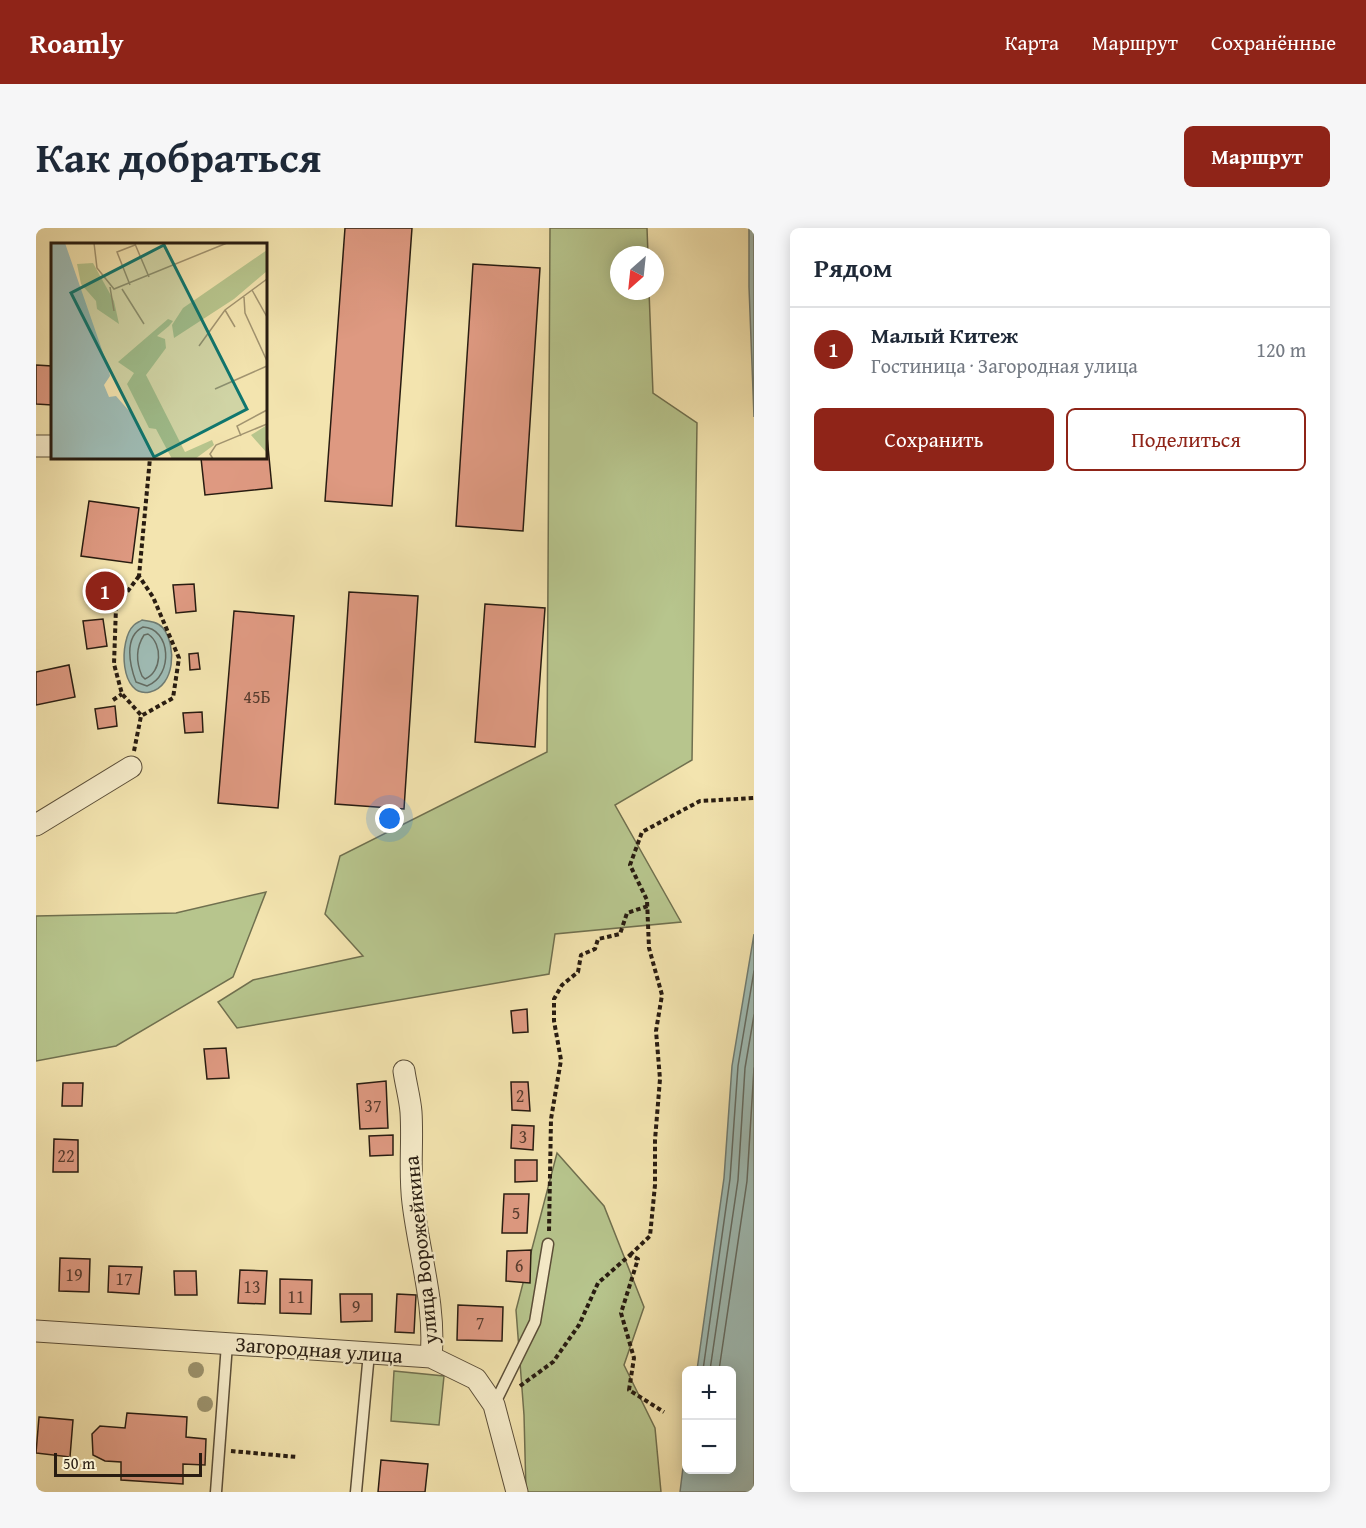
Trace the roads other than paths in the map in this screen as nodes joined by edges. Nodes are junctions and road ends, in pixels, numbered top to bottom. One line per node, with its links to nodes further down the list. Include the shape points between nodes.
1 (36, 446): 2 (street)
2 (51, 447)
3 (131, 767): 4 (street)
4 (36, 825)
5 (404, 1071): 10 (street, улица Ворожейкина, via 411,1112 410,1176 427,1285)
6 (548, 1244): 11 (lane, via 535,1322)
7 (36, 1330): 8 (street, Загородная улица)
8 (227, 1344): 9 (street, Загородная улица); 12 (lane)
9 (369, 1353): 10 (street, Загородная улица); 13 (lane)
10 (430, 1357): 11 (street, Загородная улица, via 476,1379)
11 (495, 1409): 14 (street, Загородная улица)
12 (216, 1492)
13 (356, 1492)
14 (517, 1492)

